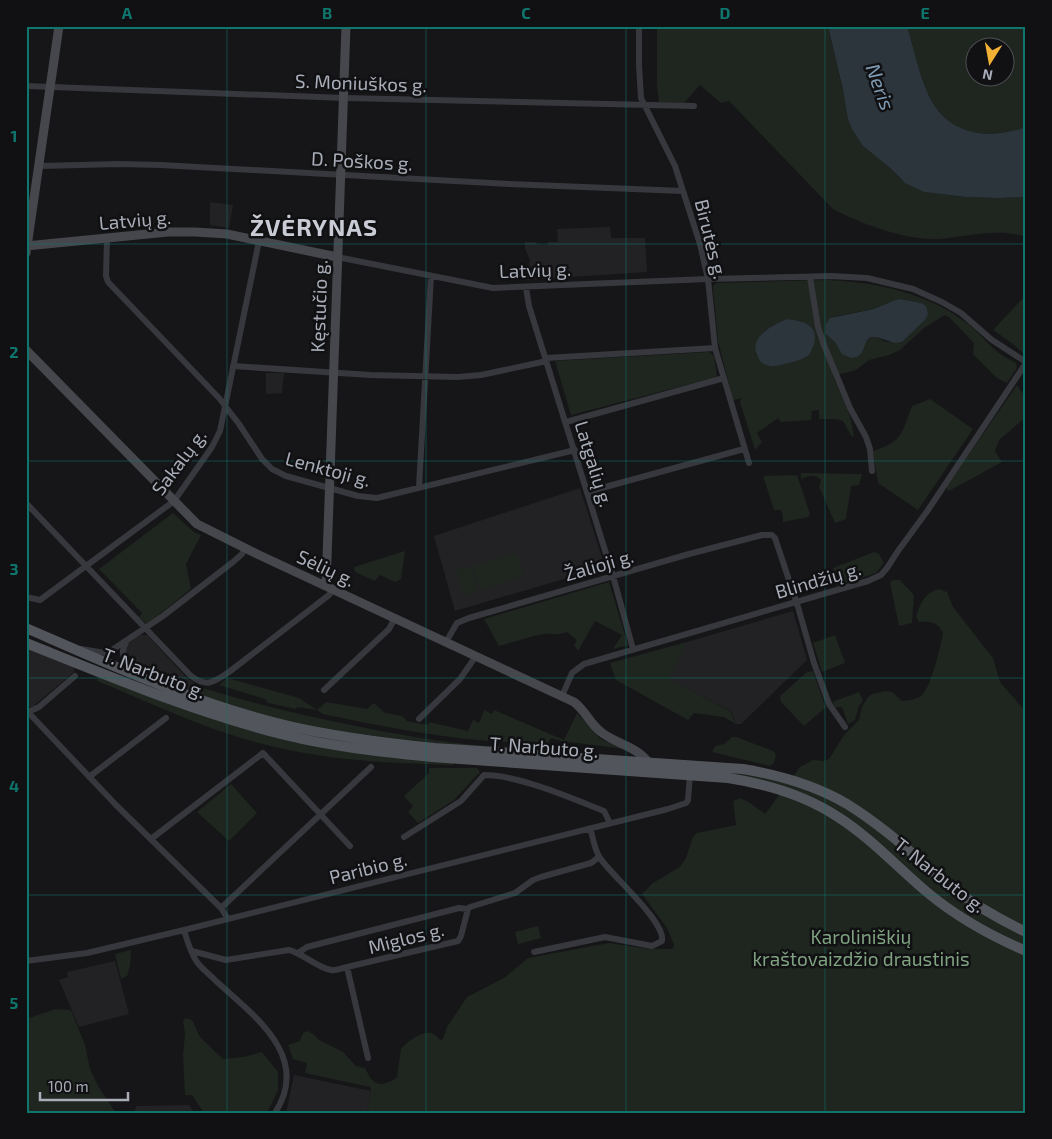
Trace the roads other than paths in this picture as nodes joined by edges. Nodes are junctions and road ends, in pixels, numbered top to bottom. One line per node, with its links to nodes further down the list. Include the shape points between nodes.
1 (59, 26): 5 (main road)
2 (346, 26): 6 (main road, Kęstučio g.)
3 (639, 26): 7 (street, Birutės g.)
4 (26, 86): 5 (street, S. Moniuškos g.)
5 (50, 87): 6 (street, S. Moniuškos g.); 9 (main road)
6 (344, 98): 7 (street, S. Moniuškos g.); 10 (main road, Kęstučio g.)
7 (643, 105): 8 (street, S. Moniuškos g.); 11 (street, Birutės g., via 666,145)
8 (694, 106)
9 (40, 166): 10 (street, D. Poškos g., via 161,165); 14 (main road)
10 (341, 174): 11 (street, D. Poškos g.); 15 (main road, Kęstučio g.)
11 (683, 191): 18 (street, Birutės g.)
12 (107, 239): 13 (main road, Latvių g., via 195,232); 14 (main road, Latvių g.); 28 (street, Lenktoji g., via 108,282)
13 (259, 241): 15 (main road, Latvių g.); 24 (street, Sakalų g.)
14 (27, 248)
15 (337, 257): 16 (street, Latvių g.); 25 (main road, Kęstučio g.)
16 (431, 276): 19 (street, Latvių g., via 493,288); 26 (street)
17 (810, 277): 18 (street, Latvių g.); 23 (street, Latvių g., via 867,278 932,296 961,313); 33 (street, via 824,345 850,408 866,437)
18 (708, 279): 19 (street, Latvių g.); 20 (street, Birutės g.)
19 (526, 288): 22 (street, Latgalių g.)
20 (715, 348): 22 (street); 27 (street, Birutės g.)
21 (26, 350): 37 (main road, Sėlių g.)
22 (546, 360): 26 (street, via 481,375); 29 (street, Latgalių g.)
23 (1026, 363): 44 (street, Blindžių g., via 882,575)
24 (233, 366): 25 (street); 28 (street, Sakalų g.)
25 (333, 372): 26 (street); 35 (main road, Kęstučio g.)
26 (425, 377): 34 (street)
27 (724, 378): 29 (street); 30 (street, Birutės g.)
28 (225, 406): 35 (street, Lenktoji g., via 272,469); 37 (street, Sakalų g., via 216,441)
29 (566, 422): 31 (street, Latgalių g.)
30 (744, 449): 32 (street, Birutės g.); 36 (street)
31 (575, 450): 34 (street, Lenktoji g.); 36 (street, Latgalių g.)
32 (749, 463)
33 (872, 471)
34 (419, 487): 35 (street, Lenktoji g., via 376,498)
35 (329, 488): 42 (main road, Kęstučio g.)
36 (587, 492): 41 (street, Latgalių g.)
37 (174, 501): 39 (main road, Sėlių g., via 197,524); 40 (street, Sakalų g.)
38 (26, 503): 40 (street)
39 (245, 548): 42 (main road, Sėlių g.); 47 (street, via 227,567)
40 (85, 566): 43 (street, Sakalų g., via 40,600); 47 (street)
41 (613, 576): 44 (street, Žalioji g., via 772,535); 50 (street, Žalioji g., via 461,621); 52 (street, Latgalių g.)
42 (330, 588): 45 (main road, Sėlių g.); 47 (street, via 329,595 212,682 196,680)
43 (26, 597)
44 (796, 602): 52 (street, Blindžių g.); 61 (street, via 829,704)
45 (395, 618): 50 (main road, Sėlių g.); 56 (street, via 389,629)
46 (26, 628): 51 (main road, T. Narbuto g.)
47 (146, 628): 49 (street)
48 (26, 642): 64 (main road, T. Narbuto g., via 224,718 316,742 414,755)
49 (126, 642): 51 (street, via 108,652); 55 (street, via 123,658)
50 (446, 642): 53 (main road, Sėlių g.)
51 (75, 649): 55 (main road, T. Narbuto g.)
52 (634, 649): 57 (street, Blindžių g., via 578,667)
53 (476, 656): 57 (main road, Sėlių g.); 60 (street, via 460,679)
54 (75, 676): 58 (street, via 39,707)
55 (146, 679): 62 (main road, T. Narbuto g., via 228,709 318,733 389,744)
56 (324, 690)
57 (562, 696): 62 (main road, Sėlių g., via 580,706 600,732 642,754)
58 (27, 712): 66 (street)
59 (166, 718): 66 (street)
60 (419, 719)
61 (845, 727)
62 (648, 762): 64 (main road); 78 (main road, T. Narbuto g., via 751,770 822,791 874,822 980,907)
63 (371, 767): 67 (street)
64 (657, 772): 65 (main road, T. Narbuto g.)
65 (690, 774): 68 (street, Paribio g., via 686,803); 80 (main road, T. Narbuto g., via 764,784 838,816 944,906 991,935)
66 (89, 777): 71 (street)
67 (321, 814): 71 (street, via 263,752); 72 (street); 74 (street)
68 (610, 823): 69 (street, Paribio g.); 70 (street, via 604,811 570,797 503,777 484,775 460,801)
69 (590, 828): 73 (street); 76 (street, Paribio g.)
70 (404, 837)
71 (151, 839): 74 (street)
72 (350, 846)
73 (599, 857): 75 (street, via 591,863 533,880 515,893); 81 (street, via 650,915 662,933 662,941 652,946 605,937)
74 (221, 908): 76 (street)
75 (468, 909): 82 (street, via 459,908 306,947); 84 (street, Miglos g., via 458,940)
76 (228, 919): 77 (street, Paribio g.)
77 (184, 930): 79 (street); 83 (street, Paribio g., via 87,953)
78 (1026, 932)
79 (192, 950): 82 (street, Miglos g., via 226,960 283,950); 86 (street, via 196,962 260,1022 281,1050 287,1067 286,1079)
80 (1026, 951)
81 (534, 952)
82 (298, 953): 84 (street, Miglos g., via 328,969)
83 (26, 961)
84 (347, 968): 85 (street)
85 (368, 1058)
86 (275, 1113)

